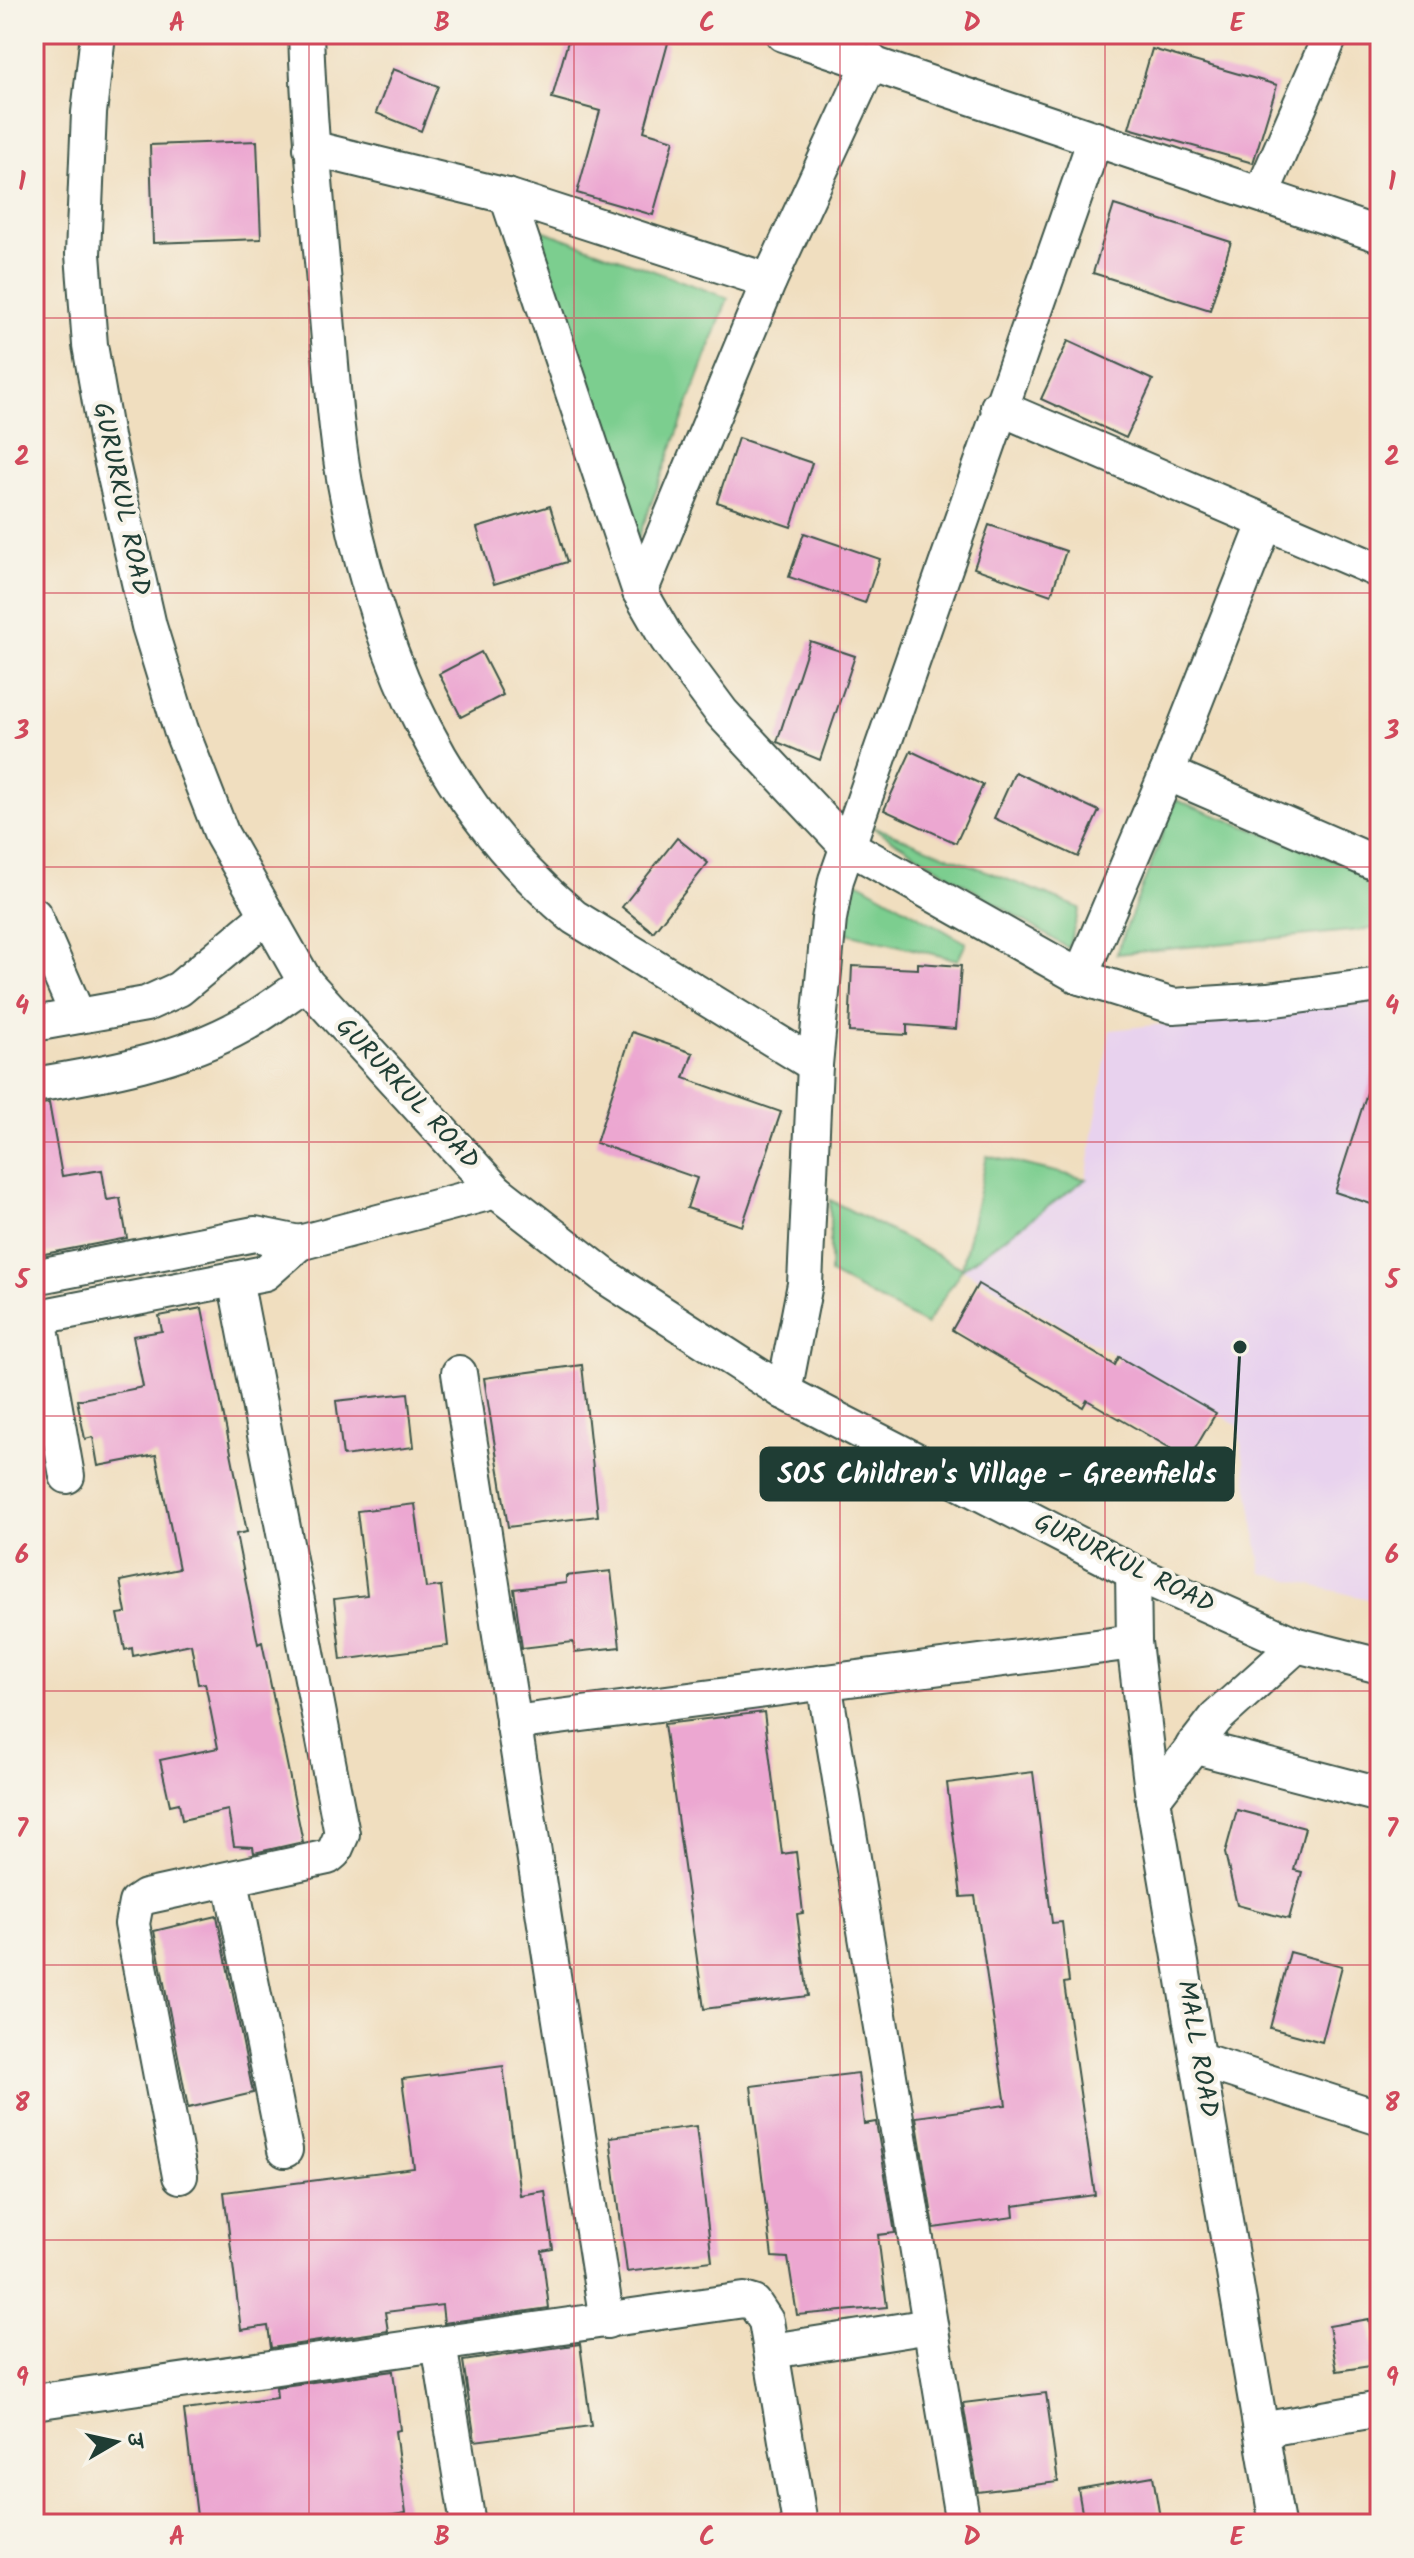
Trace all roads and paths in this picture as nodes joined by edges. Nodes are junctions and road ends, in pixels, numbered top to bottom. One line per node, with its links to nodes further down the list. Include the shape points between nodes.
1 (98, 34): 20 (street, GURURKUL ROAD, via 83,254 90,345 106,437 149,626 181,730 222,835)
2 (306, 34): 7 (street)
3 (783, 34): 5 (street)
4 (1331, 34): 8 (street)
5 (871, 61): 6 (street); 11 (street)
6 (1095, 139): 8 (street); 12 (street)
7 (311, 148): 9 (street); 26 (street, via 348,500 387,644 424,734 506,851 541,890 574,917)
8 (1262, 193): 10 (street)
9 (507, 196): 11 (street); 15 (street)
10 (1380, 235)
11 (769, 281): 15 (street)
12 (998, 407): 13 (street); 17 (street)
13 (1265, 524): 14 (street); 16 (street)
14 (1380, 571)
15 (640, 592): 17 (street, via 667,639 722,713)
16 (1167, 773): 18 (street); 21 (street)
17 (846, 845): 21 (street); 26 (street, via 829,919)
18 (1380, 865)
19 (34, 915): 24 (street)
20 (266, 916): 22 (street, GURURKUL ROAD); 24 (street, via 179,989 146,1004)
21 (1080, 977): 23 (street, via 1173,1006)
22 (306, 983): 27 (street, via 242,1025 203,1043); 28 (street, GURURKUL ROAD)
23 (1380, 985)
24 (78, 1016): 25 (street)
25 (34, 1024)
26 (815, 1065): 34 (street, via 805,1284)
27 (34, 1085)
28 (496, 1191): 29 (street); 34 (street, GURURKUL ROAD, via 609,1279)
29 (299, 1243): 30 (street, via 255,1234); 31 (street, via 265,1273)
30 (34, 1277)
31 (235, 1279): 32 (street); 45 (street, via 342,1834 328,1857)
32 (36, 1317): 35 (street)
33 (459, 1373): 41 (street)
34 (784, 1392): 36 (street, GURURKUL ROAD)
35 (67, 1476)
36 (1133, 1572): 37 (street, MALL ROAD); 38 (street, GURURKUL ROAD)
37 (1134, 1642): 40 (street); 44 (street, MALL ROAD)
38 (1297, 1645): 39 (street, GURURKUL ROAD); 42 (street, via 1216,1718)
39 (1380, 1666)
40 (824, 1682): 41 (street); 51 (street)
41 (513, 1723): 50 (street)
42 (1193, 1746): 43 (street); 44 (street)
43 (1380, 1795)
44 (1153, 1799): 46 (street, MALL ROAD)
45 (231, 1881): 48 (street); 49 (street, via 145,1897 132,1913)
46 (1200, 2060): 47 (street); 56 (street, MALL ROAD)
47 (1380, 2118)
48 (285, 2150)
49 (180, 2176)
50 (607, 2321): 52 (street); 53 (street, via 744,2300 762,2313)
51 (930, 2326): 53 (street); 59 (street)
52 (439, 2344): 54 (street); 57 (street)
53 (772, 2351): 58 (street)
54 (34, 2402)
55 (1380, 2409): 56 (street)
56 (1261, 2430): 60 (street, MALL ROAD)
57 (468, 2524)
58 (800, 2524)
59 (963, 2524)
60 (1277, 2524)

